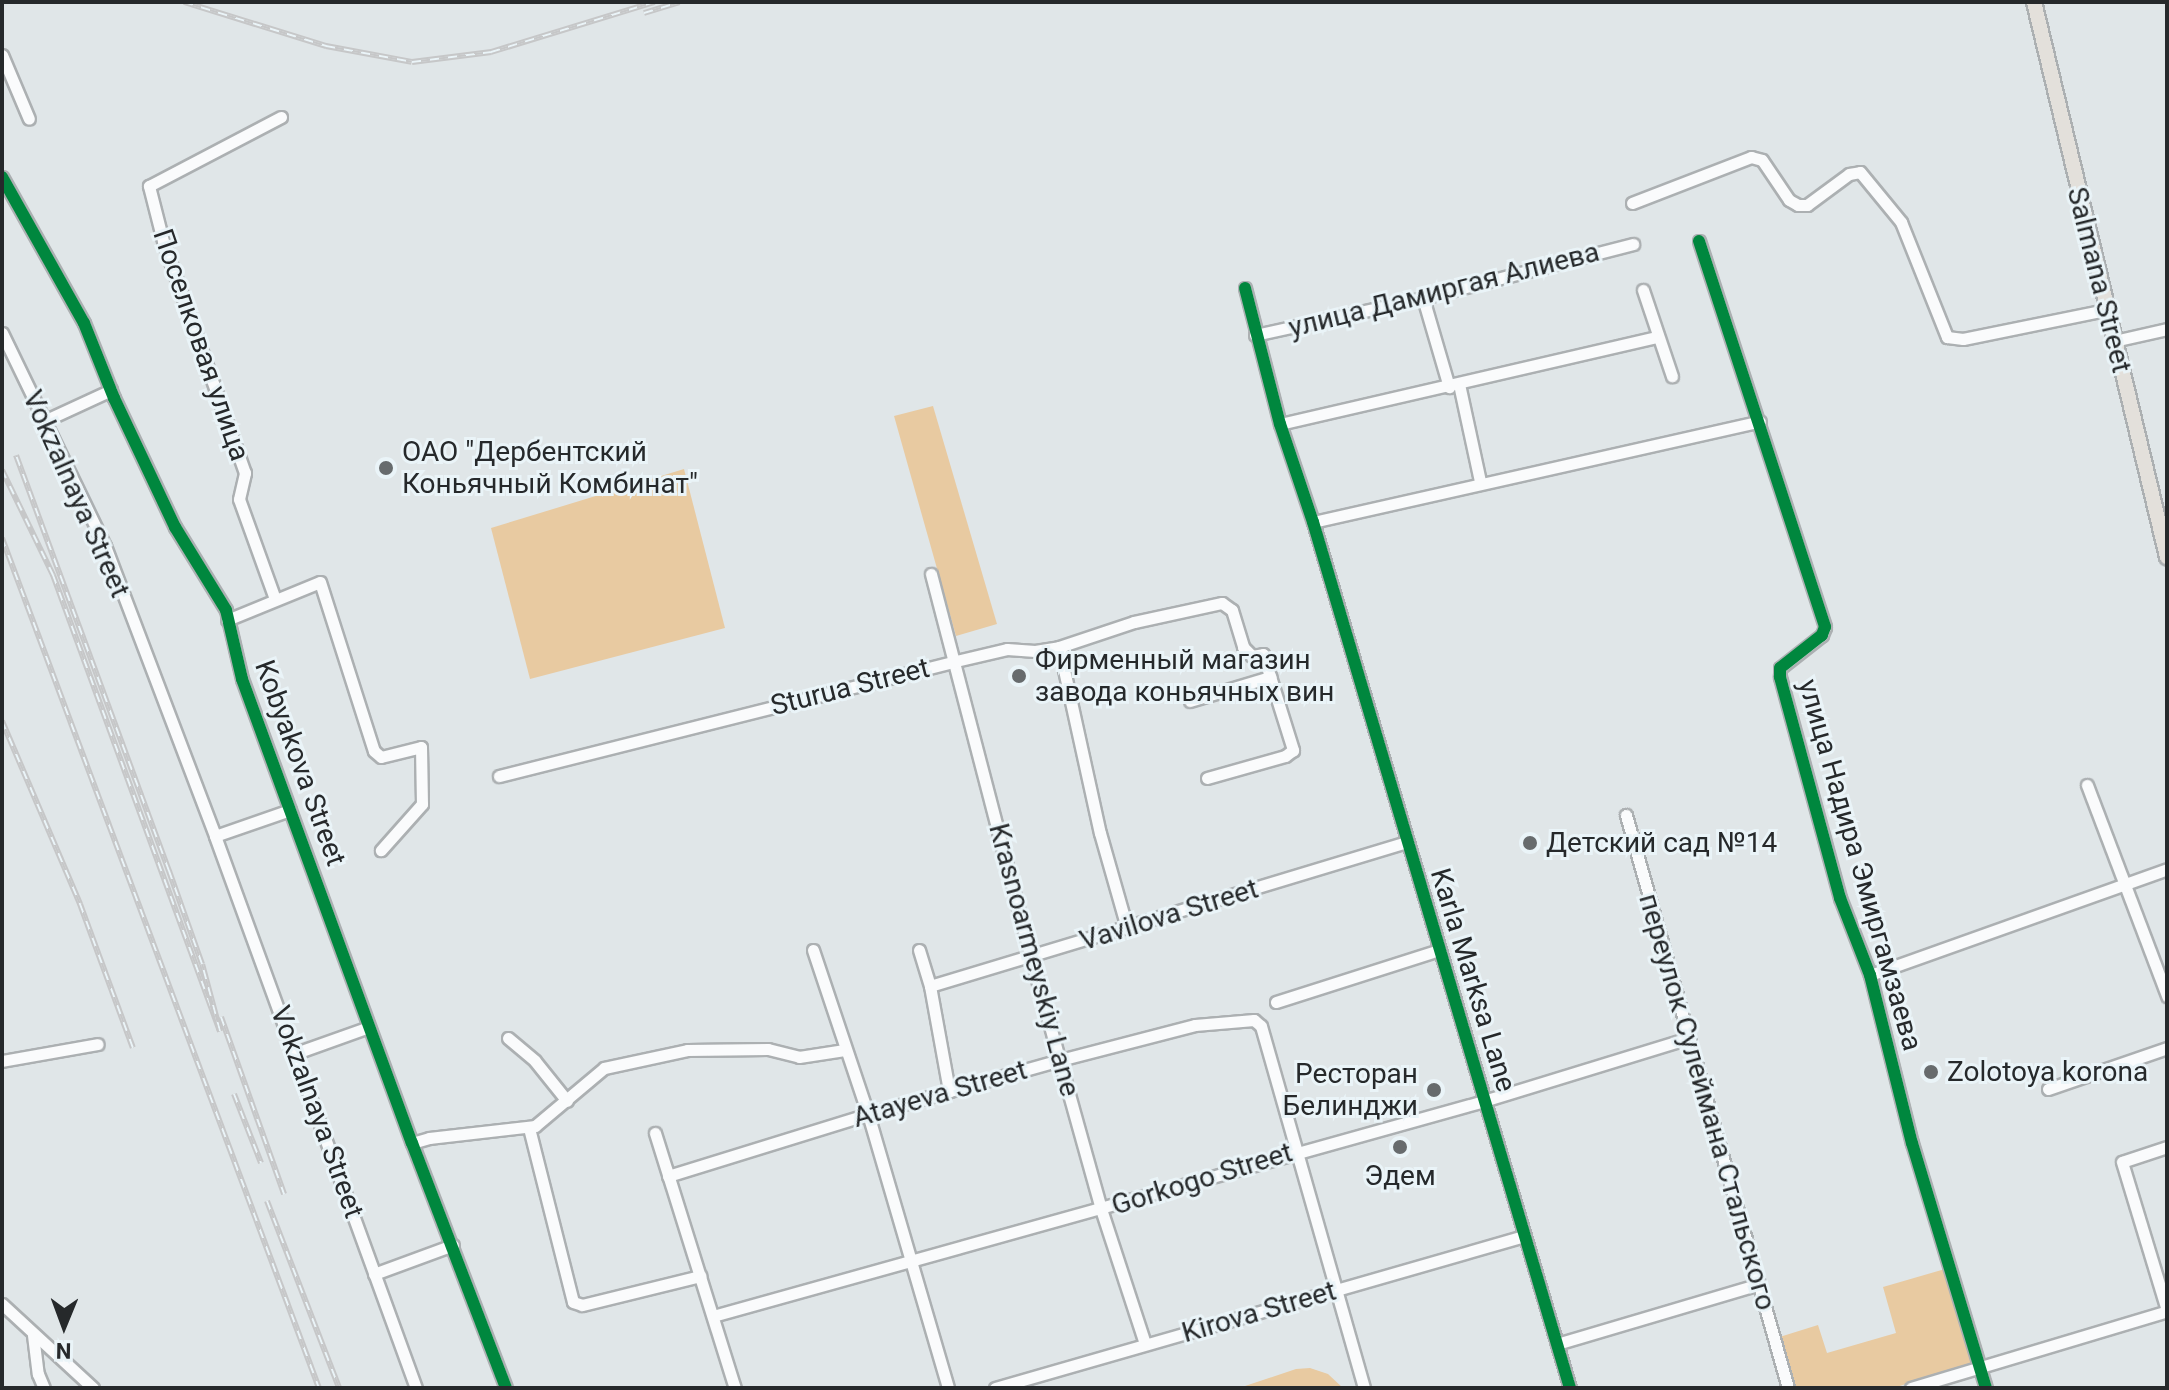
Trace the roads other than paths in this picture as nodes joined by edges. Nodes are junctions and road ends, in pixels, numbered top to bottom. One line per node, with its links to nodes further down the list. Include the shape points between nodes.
1 (2034, 2): 12 (main road, Salmana Street)
2 (2, 55): 4 (street)
3 (281, 117): 28 (street, Поселковая улица, via 149,186 163,241 245,473 239,499)
4 (29, 119)
5 (2, 177): 20 (street, Kobyakova Street, via 78,310)
6 (1632, 203): 12 (street, via 1751,157 1762,160 1798,205 1807,205 1849,174 1860,172 1901,222 1947,337 1963,339)
7 (1699, 241): 22 (street, улица Надира Эмиргамзаева)
8 (1633, 244): 11 (street, улица Дамиргая Алиева)
9 (1245, 288): 15 (street, Karla Marksa Lane)
10 (1643, 290): 16 (street)
11 (1423, 298): 15 (street, улица Дамиргая Алиева); 19 (street)
12 (2106, 310): 17 (main road, Salmana Street)
13 (2167, 329): 17 (street)
14 (2, 333): 21 (street, Vokzalnaya Street)
15 (1255, 335): 23 (street, Karla Marksa Lane)
16 (1657, 337): 18 (street); 19 (street)
17 (2114, 341): 26 (main road, Salmana Street)
18 (1672, 376)
19 (1454, 385): 23 (street); 24 (street)
20 (111, 390): 21 (street); 29 (street, Kobyakova Street, via 175,527)
21 (44, 421): 39 (street, Vokzalnaya Street, via 105,546)
22 (1760, 421): 24 (street); 49 (street, улица Надира Эмиргамзаева, via 1825,627 1780,668 1780,677 1840,898)
23 (1280, 424): 25 (street, Karla Marksa Lane)
24 (1480, 481): 25 (street)
25 (1313, 522): 40 (street, Karla Marksa Lane)
26 (2167, 557)
27 (931, 574): 31 (street, Krasnoarmeyskiy Lane)
28 (275, 599): 29 (street); 41 (street, via 320,582 374,751 381,757 421,747 422,804)
29 (227, 620): 37 (street, Kobyakova Street, via 242,679)
30 (1059, 647): 31 (street, Sturua Street, via 1007,649); 32 (street, Sturua Street, via 1222,603 1232,610 1243,647 1252,656 1263,654); 44 (street)
31 (956, 661): 34 (street, Sturua Street); 48 (street, Krasnoarmeyskiy Lane)
32 (1270, 677): 33 (street); 35 (street, via 1293,750)
33 (1190, 701)
34 (499, 776)
35 (1207, 778)
36 (2087, 785): 43 (street)
37 (290, 810): 39 (street); 53 (street, Kobyakova Street)
38 (1626, 815): 55 (street, переулок Сулеймана Стальского)
39 (215, 836): 59 (street, Vokzalnaya Street)
40 (1406, 842): 44 (street, Vavilova Street); 47 (street, Karla Marksa Lane)
41 (381, 850)
42 (2167, 869): 43 (street)
43 (2123, 885): 49 (street); 51 (street)
44 (1127, 928): 48 (street, Vavilova Street)
45 (813, 950): 58 (street)
46 (919, 950): 50 (street)
47 (1439, 950): 52 (street); 65 (street, Karla Marksa Lane)
48 (1031, 958): 50 (street, Vavilova Street); 60 (street, Krasnoarmeyskiy Lane)
49 (1870, 975): 87 (street, улица Надира Эмиргамзаева, via 1912,1143)
50 (930, 986): 63 (street)
51 (2167, 996)
52 (1276, 1002)
53 (369, 1027): 59 (street); 69 (street, Kobyakova Street)
54 (508, 1038): 64 (street)
55 (1689, 1038): 65 (street, Gorkogo Street); 79 (street, переулок Сулеймана Стальского)
56 (98, 1044): 61 (street)
57 (2167, 1048): 62 (street)
58 (844, 1050): 64 (street, via 799,1057 768,1049 687,1050 604,1068); 66 (street)
59 (296, 1053): 77 (street, Vokzalnaya Street)
60 (1060, 1060): 63 (street, Atayeva Street); 71 (street, Atayeva Street, via 1224,1020 1254,1020 1261,1026); 73 (street, Krasnoarmeyskiy Lane)
61 (2, 1061)
62 (2048, 1089)
63 (949, 1091): 66 (street, Atayeva Street)
64 (567, 1101): 67 (street)
65 (1484, 1101): 71 (street, Gorkogo Street); 74 (street, Karla Marksa Lane)
66 (868, 1114): 72 (street, Atayeva Street); 76 (street)
67 (529, 1128): 69 (street); 78 (street, via 573,1302 582,1305)
68 (655, 1133): 72 (street)
69 (412, 1143): 75 (street, Kobyakova Street)
70 (2167, 1147): 82 (street, via 2122,1162)
71 (1296, 1151): 73 (street, Gorkogo Street); 80 (street)
72 (668, 1176): 78 (street)
73 (1101, 1209): 76 (street, Gorkogo Street); 85 (street, Krasnoarmeyskiy Lane)
74 (1524, 1236): 80 (street, Kirova Street); 86 (street, Karla Marksa Lane)
75 (453, 1245): 77 (street); 91 (street, Kobyakova Street)
76 (909, 1262): 83 (street, Gorkogo Street); 93 (street)
77 (374, 1274): 90 (street, Vokzalnaya Street)
78 (700, 1276): 83 (street)
79 (1759, 1284): 86 (street); 97 (street, переулок Сулеймана Стальского)
80 (1336, 1291): 85 (street, Kirova Street); 95 (street)
81 (2, 1304): 84 (street)
82 (2167, 1310): 87 (street)
83 (713, 1316): 92 (street)
84 (33, 1335): 88 (street); 89 (street)
85 (1145, 1344): 94 (street, Kirova Street)
86 (1557, 1344): 96 (street, Karla Marksa Lane)
87 (1980, 1367): 98 (street); 99 (street, улица Надира Эмиргамзаева)
88 (44, 1388)
89 (93, 1388)
90 (416, 1388)
91 (506, 1388)
92 (735, 1388)
93 (948, 1388)
94 (995, 1388)
95 (1364, 1388)
96 (1570, 1388)
97 (1788, 1388)
98 (1911, 1388)
99 (1986, 1388)

